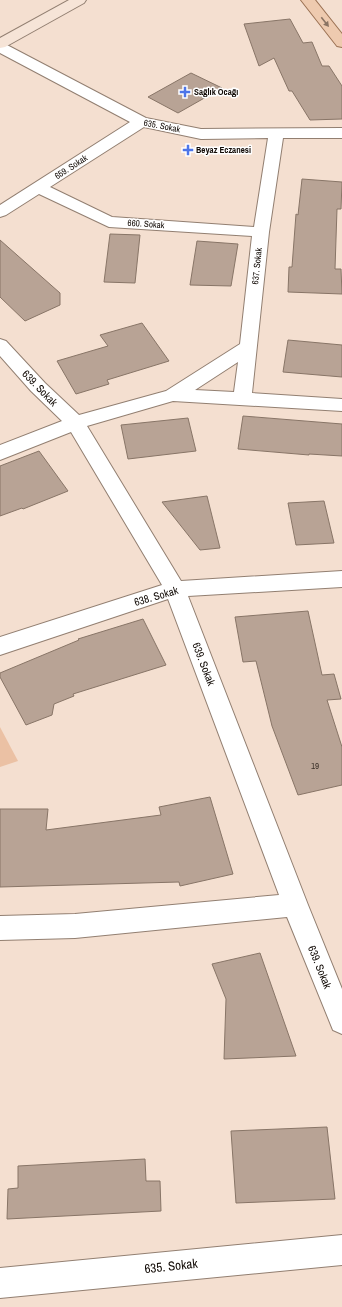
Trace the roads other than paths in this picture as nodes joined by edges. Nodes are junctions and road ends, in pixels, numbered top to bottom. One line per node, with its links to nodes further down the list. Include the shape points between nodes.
1 (79, 0): 4 (street)
2 (308, 0): 3 (main road, one-way to 3)
3 (342, 43)
4 (0, 44)
5 (0, 47): 6 (street, 635. Sokak)
6 (141, 122): 8 (street, 635. Sokak, via 202,134); 9 (street, 659. Sokak)
7 (342, 133): 8 (street, 635. Sokak)
8 (276, 134): 11 (street, 637. Sokak)
9 (38, 188): 10 (street, 659. Sokak); 11 (street, 660. Sokak, via 109,222)
10 (0, 212)
11 (261, 232): 13 (street, 637. Sokak)
12 (0, 345): 17 (street, 639. Sokak)
13 (249, 347): 14 (street); 15 (street, 637. Sokak)
14 (173, 395): 15 (street); 17 (street)
15 (242, 399): 16 (street)
16 (342, 405)
17 (75, 423): 18 (street); 20 (street, 639. Sokak)
18 (0, 453)
19 (342, 579): 20 (street, 638. Sokak)
20 (175, 589): 21 (street, 638. Sokak); 22 (street, 639. Sokak)
21 (0, 646)
22 (295, 905): 23 (street, via 75,926); 24 (street, 639. Sokak)
23 (0, 928)
24 (342, 1021)
25 (342, 1250): 26 (street, 635. Sokak)
26 (0, 1283)

